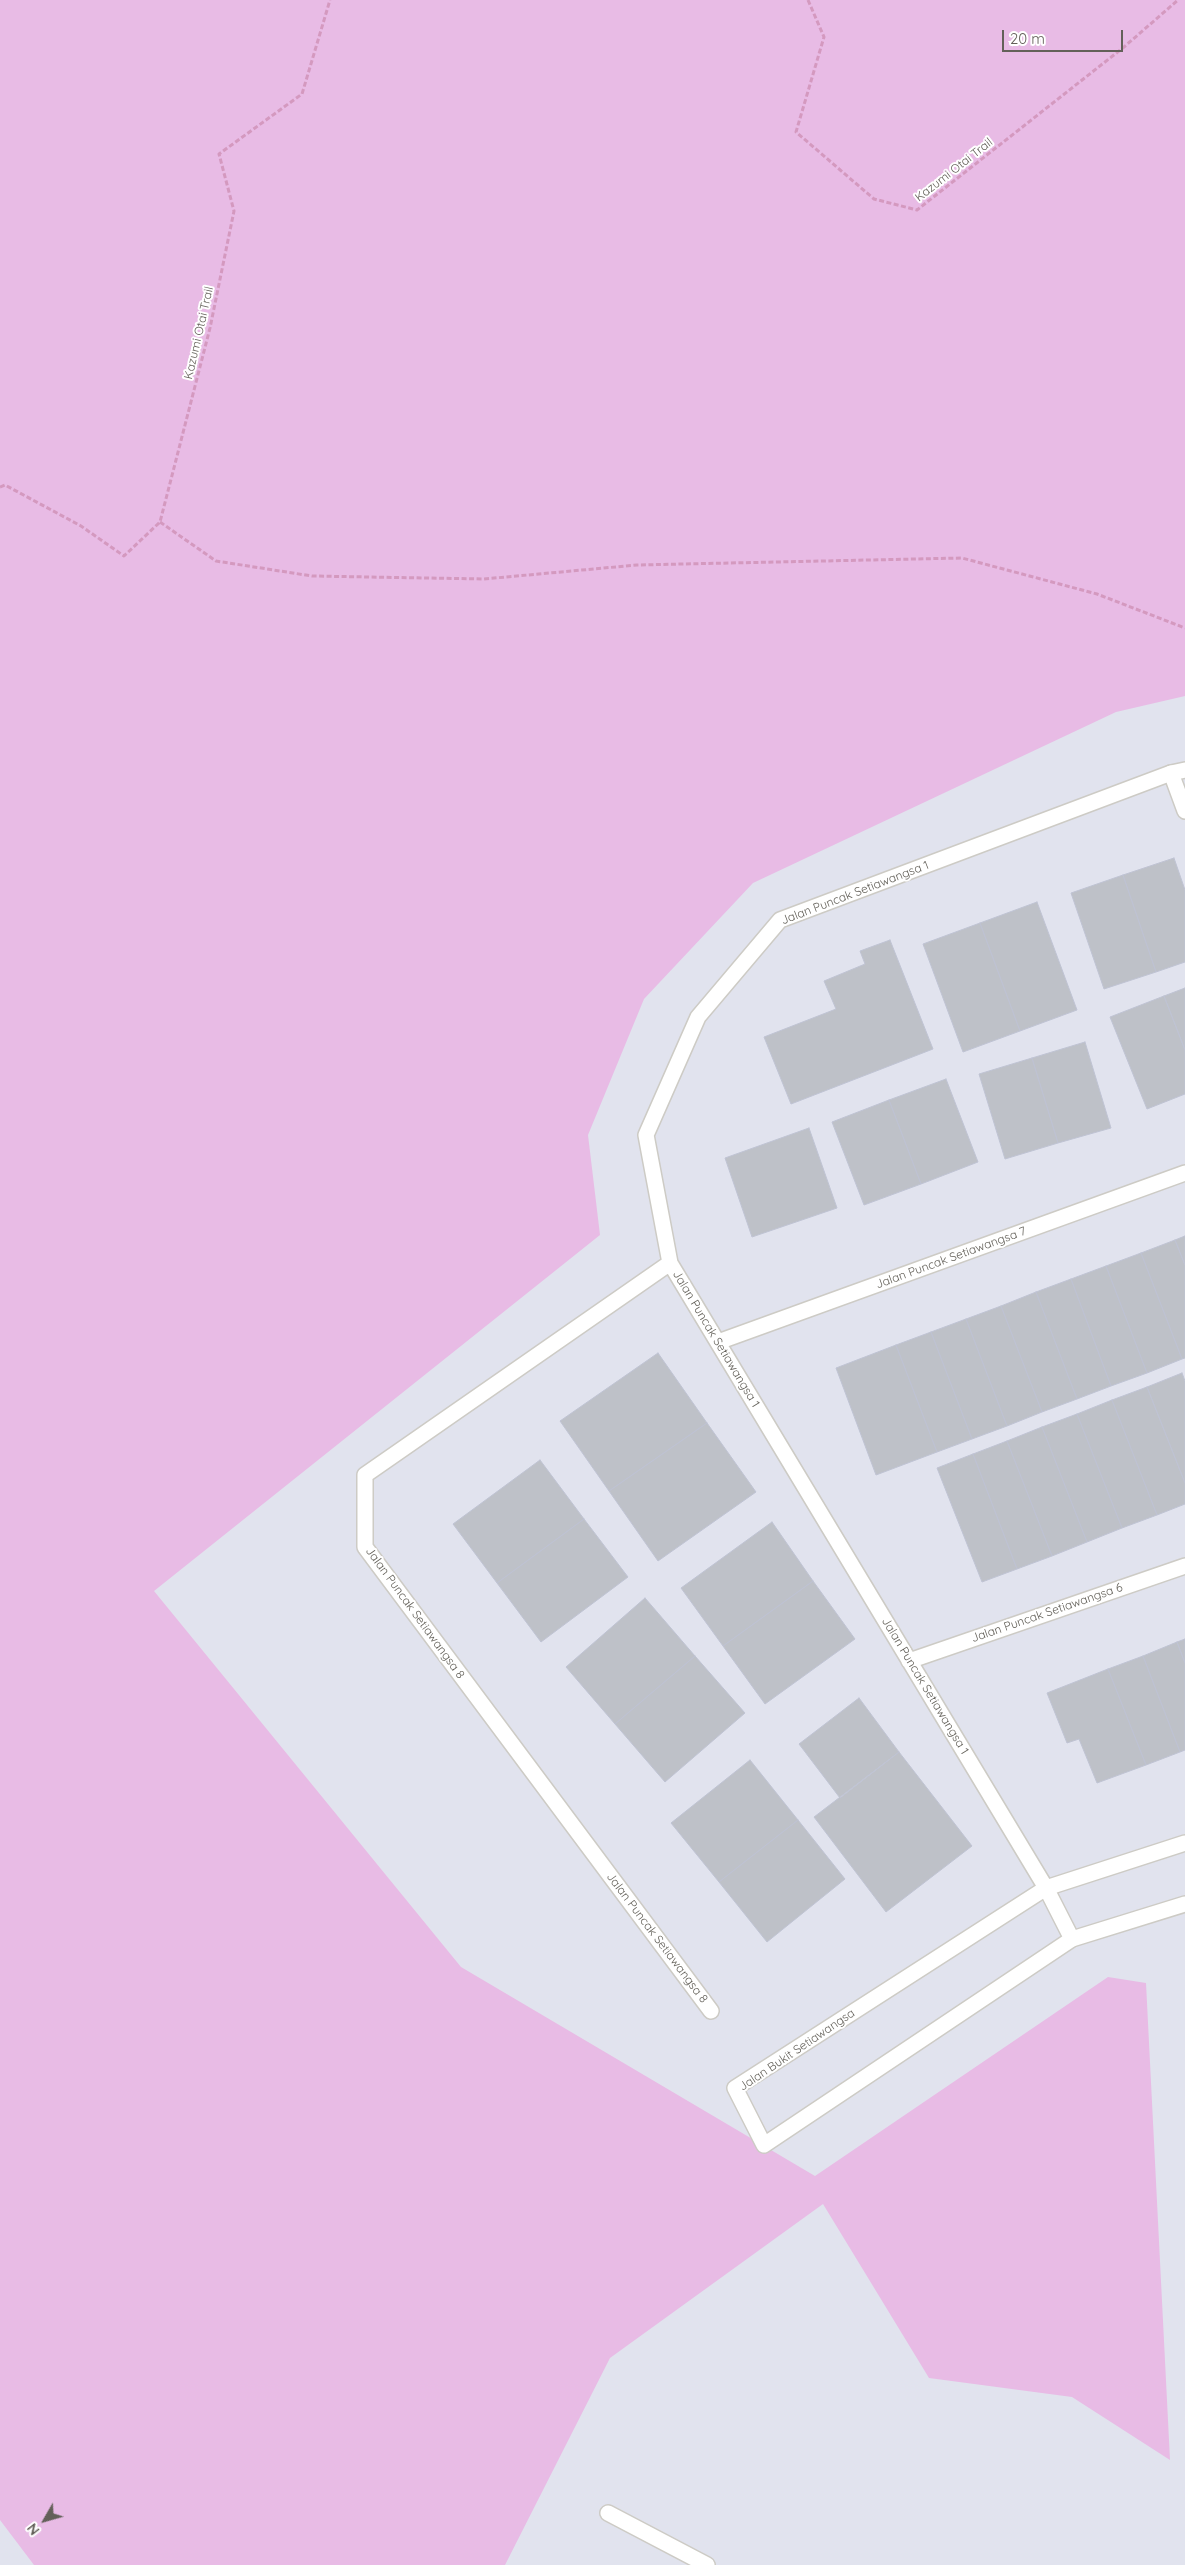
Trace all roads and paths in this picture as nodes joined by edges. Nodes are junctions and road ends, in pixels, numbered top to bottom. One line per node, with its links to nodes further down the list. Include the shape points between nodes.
1 (330, 0): 5 (path, Kazumi Otai Trail, via 302,94 219,154 234,211 210,328)
2 (808, 0): 3 (path, Kazumi Otai Trail, via 824,37 796,132 874,199 917,210 1124,47)
3 (1178, 0)
4 (0, 487): 5 (path, via 5,485 81,526 124,556)
5 (160, 522): 6 (path, via 216,561 312,576 484,579 637,565 962,558 1097,594)
6 (1185, 628)
7 (1178, 771): 8 (street); 10 (street, Jalan Puncak Setiawangsa 1, via 780,920 698,1016 646,1135)
8 (1185, 811)
9 (1185, 1173): 11 (street, Jalan Puncak Setiawangsa 7)
10 (670, 1263): 11 (street, Jalan Puncak Setiawangsa 1); 18 (street, Jalan Puncak Setiawangsa 8, via 365,1475 365,1547)
11 (718, 1342): 13 (street, Jalan Puncak Setiawangsa 1)
12 (1185, 1566): 13 (street, Jalan Puncak Setiawangsa 6)
13 (910, 1661): 15 (street, Jalan Puncak Setiawangsa 1)
14 (1185, 1843): 15 (street, Jalan Bukit Setiawangsa)
15 (1046, 1888): 17 (street, Jalan Puncak Setiawangsa 1); 17 (street, Jalan Bukit Setiawangsa, via 735,2088 764,2145)
16 (1185, 1904): 17 (street, Jalan Bukit Setiawangsa)
17 (1072, 1939)
18 (711, 2011)
19 (608, 2513): 20 (street)
20 (707, 2565)

